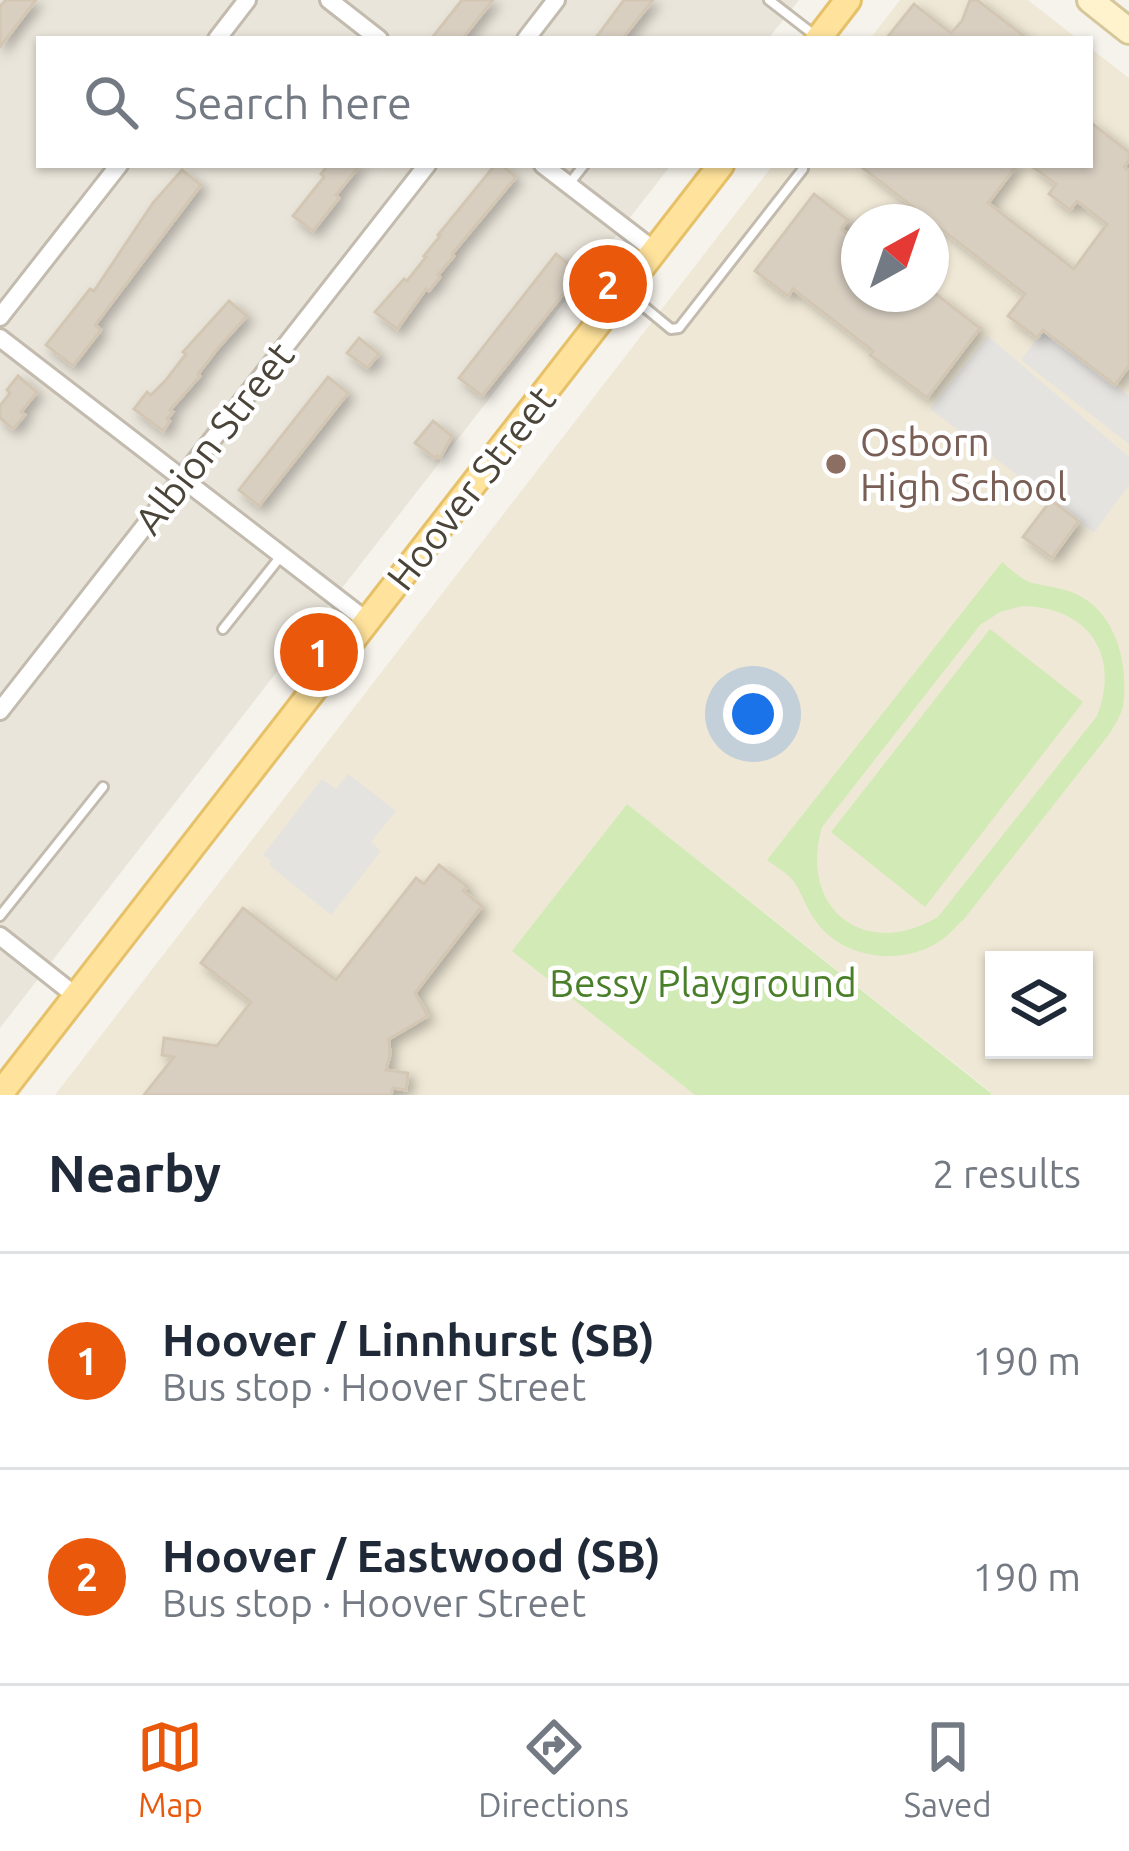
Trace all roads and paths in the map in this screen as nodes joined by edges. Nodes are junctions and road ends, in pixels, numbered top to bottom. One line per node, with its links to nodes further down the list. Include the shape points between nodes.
1 (248, 0): 8 (street)
2 (329, 0): 9 (street)
3 (556, 0): 10 (street)
4 (770, 0): 11 (lane)
5 (848, 0): 12 (main road)
6 (1093, 1): 7 (street)
7 (1128, 29)
8 (219, 36)
9 (375, 36)
10 (528, 36)
11 (814, 36)
12 (820, 36)
13 (116, 168): 22 (street)
14 (425, 168): 24 (street, Albion Street)
15 (547, 168): 19 (street)
16 (582, 168): 19 (lane)
17 (719, 168): 20 (main road, Hoover Street)
18 (803, 168): 21 (lane, via 679,328)
19 (568, 185): 20 (street)
20 (655, 251): 21 (main road, Hoover Street)
21 (624, 290): 26 (main road, Hoover Street)
22 (0, 317)
23 (0, 338): 24 (street)
24 (183, 478): 25 (street); 28 (street, Albion Street)
25 (282, 555): 26 (street); 27 (lane)
26 (367, 622): 32 (main road, Hoover Street)
27 (223, 628)
28 (0, 711)
29 (104, 787): 30 (lane)
30 (0, 916)
31 (0, 936): 32 (street)
32 (76, 996): 33 (main road, Hoover Street)
33 (0, 1094)

